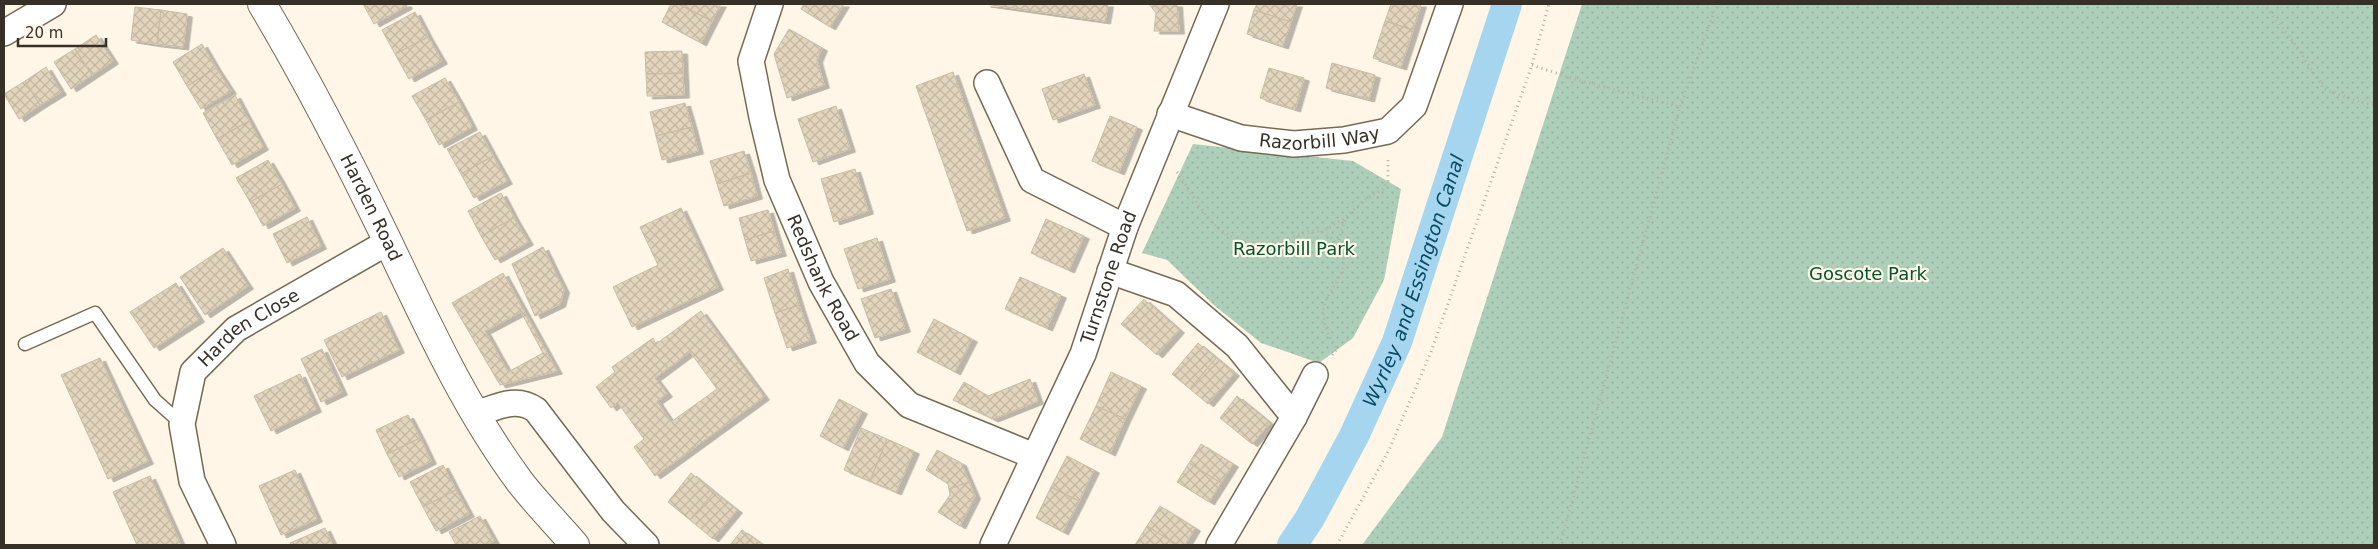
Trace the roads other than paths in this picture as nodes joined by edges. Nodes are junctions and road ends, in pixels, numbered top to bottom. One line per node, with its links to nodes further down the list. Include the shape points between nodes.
1 (53, 4): 6 (street)
2 (262, 4): 10 (street, Harden Road)
3 (770, 4): 17 (street, Redshank Road, via 751,61 777,180 821,282 867,363 909,405)
4 (1216, 4): 8 (street, Turnstone Road)
5 (1450, 4): 8 (street, Razorbill Way, via 1414,106 1388,131 1344,140 1294,144 1241,138)
6 (4, 33)
7 (987, 83): 9 (street, via 1032,180)
8 (1170, 114): 9 (street, Turnstone Road)
9 (1125, 227): 11 (street, Turnstone Road)
10 (388, 242): 14 (street, Harden Road, via 440,352); 16 (street, Harden Close, via 236,329 193,372)
11 (1110, 271): 15 (street, via 1176,294 1237,346); 17 (street, Turnstone Road, via 1083,354)
12 (25, 344): 16 (lane, via 95,314 155,400)
13 (1315, 375): 15 (street)
14 (476, 414): 19 (street, Harden Road, via 521,483); 20 (street, via 515,402 536,410 613,511)
15 (1294, 416): 22 (street)
16 (182, 424): 18 (street, Harden Close, via 192,481)
17 (1034, 456): 21 (street, Turnstone Road)
18 (223, 545)
19 (574, 545)
20 (646, 545)
21 (992, 545)
22 (1219, 545)

